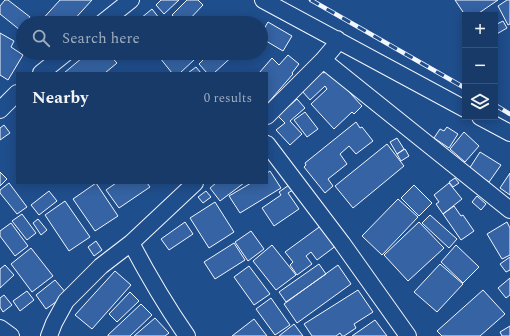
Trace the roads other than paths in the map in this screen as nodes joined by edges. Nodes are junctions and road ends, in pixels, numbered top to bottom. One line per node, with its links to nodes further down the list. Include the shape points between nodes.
1 (131, 0): 3 (street)
2 (264, 0): 4 (street)
3 (111, 16)
4 (337, 39): 6 (street); 9 (street)
5 (57, 60): 7 (street)
6 (323, 60): 11 (street); 16 (street)
7 (42, 72)
8 (16, 94): 10 (street)
9 (462, 107)
10 (0, 110)
11 (268, 115)
12 (486, 120): 13 (street)
13 (510, 133)
14 (268, 145): 22 (street)
15 (194, 184): 17 (street)
16 (510, 210)
17 (131, 243): 20 (street, via 101,266 66,301); 21 (street)
18 (0, 328): 19 (street)
19 (11, 336)
20 (49, 336)
21 (187, 336)
22 (408, 336)

